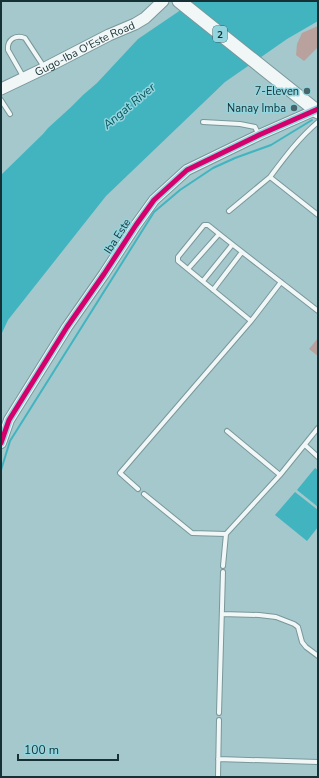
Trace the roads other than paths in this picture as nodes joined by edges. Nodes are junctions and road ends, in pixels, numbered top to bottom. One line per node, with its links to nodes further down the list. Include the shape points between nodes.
1 (163, 1): 3 (main road, Gugo-Iba O'Este Road, via 135,24)
2 (179, 1): 7 (highway, 2)
3 (45, 68): 4 (main road, Gugo-Iba O'Este Road); 4 (lane, via 24,38 16,37 10,40 8,50)
4 (24, 78): 5 (main road, Gugo-Iba O'Este Road)
5 (1, 89)
6 (1, 100): 8 (lane)
7 (317, 113): 10 (street, Iba Este); 11 (lane, via 308,130)
8 (10, 114)
9 (203, 122): 10 (lane, via 255,127)
10 (259, 135): 25 (street, Iba Este, via 188,170 154,200 66,327 9,420)
11 (270, 177): 12 (lane); 13 (lane)
12 (229, 211)
13 (318, 215)
14 (219, 234): 15 (lane); 17 (lane); 17 (lane, via 208,225 204,225 178,257 178,261)
15 (232, 245): 16 (lane); 18 (lane)
16 (242, 252): 19 (lane); 20 (lane)
17 (188, 269): 18 (lane)
18 (203, 282): 20 (lane)
19 (281, 282): 21 (lane); 22 (lane)
20 (213, 290): 22 (lane)
21 (318, 311)
22 (251, 321): 29 (lane, via 120,473)
23 (318, 428): 26 (lane)
24 (227, 431): 28 (lane)
25 (1, 443)
26 (304, 445): 27 (lane); 28 (lane)
27 (318, 457)
28 (280, 475): 31 (lane)
29 (138, 489)
30 (144, 494): 31 (lane, via 192,532)
31 (226, 534): 32 (lane)
32 (223, 566)
33 (223, 572): 34 (lane)
34 (222, 614): 35 (lane, via 276,617 294,624 298,627 302,642); 36 (lane)
35 (318, 656)
36 (219, 713)
37 (219, 720): 38 (lane)
38 (218, 760): 39 (lane); 40 (lane)
39 (318, 762)
40 (218, 777)

